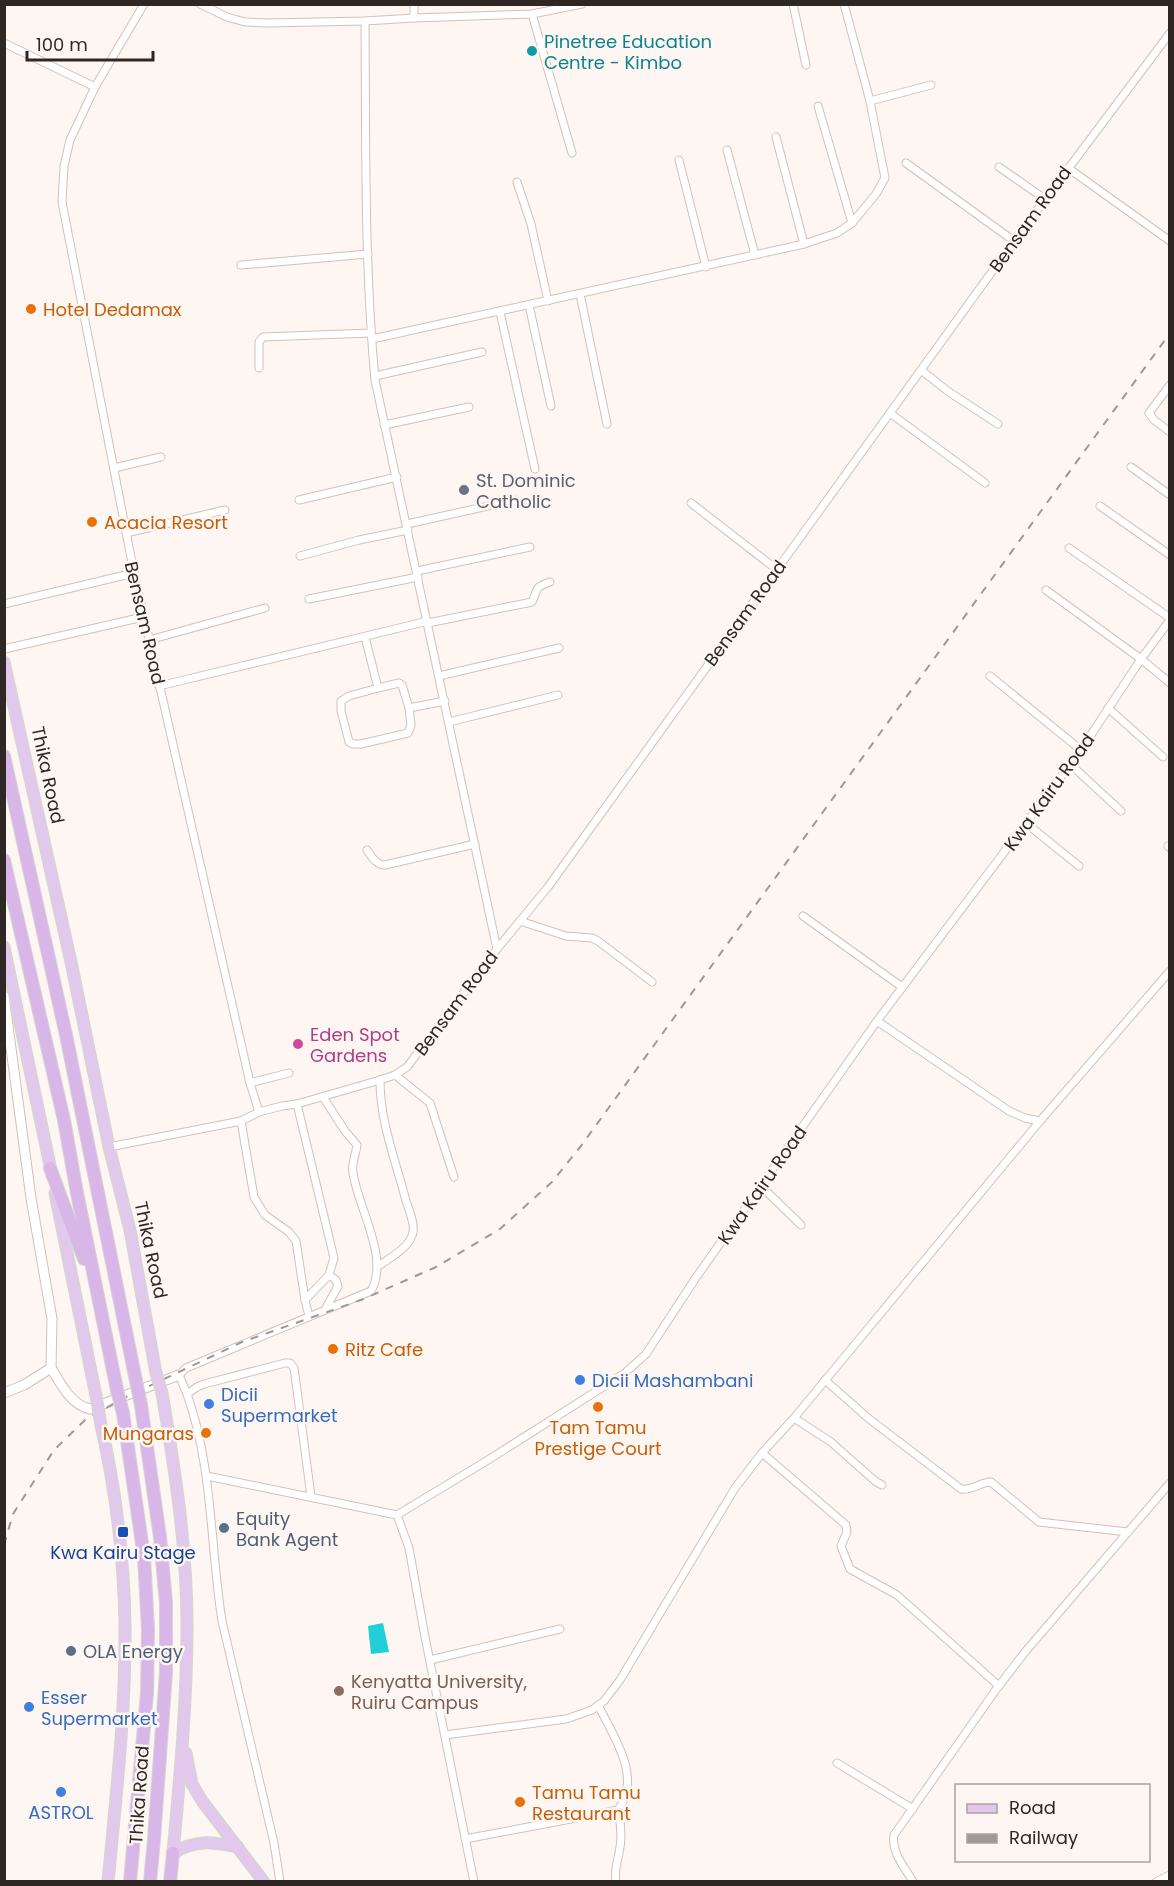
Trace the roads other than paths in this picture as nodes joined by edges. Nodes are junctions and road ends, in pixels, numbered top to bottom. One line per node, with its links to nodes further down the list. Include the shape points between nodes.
1 (144, 4): 14 (street, Bensam Road)
2 (200, 4): 9 (street, via 245,22)
3 (414, 4): 8 (street)
4 (582, 4): 7 (street)
5 (793, 4): 12 (street)
6 (844, 4): 15 (street)
7 (532, 14): 8 (street); 19 (street)
8 (414, 18): 9 (street)
9 (365, 21): 30 (street)
10 (1170, 33): 23 (street, Bensam Road)
11 (4, 43): 14 (street)
12 (806, 65)
13 (931, 85): 15 (street)
14 (95, 87): 53 (street, Bensam Road, via 70,140 62,202)
15 (870, 101): 26 (street, via 885,178)
16 (818, 106): 26 (street)
17 (776, 137): 29 (street)
18 (727, 150): 31 (street)
19 (572, 153)
20 (679, 160): 33 (street)
21 (906, 163): 27 (street)
22 (999, 167): 25 (street)
23 (1068, 168): 25 (street, Bensam Road); 28 (street)
24 (517, 182): 35 (street)
25 (1045, 199): 27 (street, Bensam Road)
26 (852, 223): 29 (street, via 837,233)
27 (1014, 241): 41 (street, Bensam Road)
28 (1170, 241)
29 (804, 244): 31 (street)
30 (368, 254): 32 (street); 38 (street)
31 (755, 255): 33 (street)
32 (241, 265)
33 (706, 267): 34 (street)
34 (579, 294): 35 (street); 47 (street)
35 (548, 301): 36 (street)
36 (529, 305): 37 (street); 44 (street)
37 (500, 312): 38 (street); 54 (street)
38 (371, 336): 40 (street, via 263,337 259,342); 42 (street)
39 (482, 352): 42 (street)
40 (259, 368)
41 (921, 370): 46 (street, Bensam Road); 48 (street)
42 (375, 376): 49 (street)
43 (1170, 385): 50 (street, via 1149,413)
44 (551, 406)
45 (469, 408): 49 (street)
46 (890, 413): 56 (street); 69 (street, Bensam Road)
47 (607, 424)
48 (998, 424)
49 (384, 425): 55 (street)
50 (1170, 432)
51 (161, 457): 53 (street)
52 (1131, 467): 57 (street)
53 (114, 468): 64 (street, Bensam Road)
54 (535, 469)
55 (397, 477): 58 (street); 63 (street)
56 (985, 483)
57 (1170, 495)
58 (299, 500)
59 (515, 500): 63 (street)
60 (691, 503): 69 (street)
61 (1100, 506): 67 (street)
62 (225, 510): 64 (street)
63 (408, 527): 68 (street); 71 (street)
64 (126, 533): 70 (street, Bensam Road)
65 (530, 547): 71 (street)
66 (1069, 548): 78 (street)
67 (1170, 555)
68 (300, 556)
69 (776, 569): 107 (street, Bensam Road, via 555,878)
70 (134, 573): 75 (street); 77 (street, Bensam Road)
71 (418, 574): 74 (street); 79 (street)
72 (550, 582): 79 (street, via 536,589 532,602)
73 (1046, 590): 84 (street)
74 (309, 599)
75 (4, 604)
76 (265, 608): 81 (street)
77 (143, 617): 81 (street, Bensam Road); 83 (street)
78 (1170, 619): 84 (street, Kwa Kairu Road)
79 (428, 622): 80 (street); 86 (street)
80 (365, 637): 89 (street); 90 (street)
81 (149, 640): 89 (street, Bensam Road)
82 (559, 648): 86 (street)
83 (4, 649)
84 (1141, 659): 88 (street); 94 (street, Kwa Kairu Road)
85 (4, 662): 124 (main road, Thika Road)
86 (439, 676): 92 (street)
87 (990, 676): 96 (street)
88 (1170, 683)
89 (159, 686): 118 (street, Bensam Road)
90 (378, 688): 93 (street, via 399,683); 93 (street, via 341,701 349,742 361,744 408,733)
91 (558, 695): 95 (street)
92 (445, 701): 93 (street); 95 (street)
93 (409, 708)
94 (1108, 708): 96 (street, Kwa Kairu Road); 98 (street)
95 (449, 722): 102 (street)
96 (1081, 750): 99 (street, Kwa Kairu Road)
97 (4, 756): 163 (highway, Thika Road, bridge, via 66,1035 141,1405 160,1537 166,1603 166,1672)
98 (1163, 757)
99 (1070, 764): 100 (street); 101 (street, Kwa Kairu Road)
100 (1121, 811)
101 (1027, 824): 105 (street); 112 (street, Kwa Kairu Road)
102 (475, 844): 103 (street, via 385,865 375,861); 109 (street)
103 (367, 850)
104 (4, 861): 131 (highway, Thika Road, via 64,1120)
105 (1079, 866)
106 (803, 916): 112 (street)
107 (520, 921): 109 (street, Bensam Road); 111 (street, via 566,936 592,938)
108 (4, 947): 125 (main road, Thika Road)
109 (497, 949): 116 (street, Bensam Road, via 407,1067)
110 (1170, 971): 123 (street)
111 (652, 982)
112 (902, 987): 114 (street, Kwa Kairu Road)
113 (4, 996): 135 (street, via 52,1319)
114 (877, 1021): 123 (street, via 1010,1111); 127 (street, Kwa Kairu Road)
115 (289, 1073): 118 (street)
116 (395, 1075): 117 (street, Bensam Road); 126 (street, via 430,1103)
117 (380, 1080): 119 (street, Bensam Road); 129 (street, via 386,1132 414,1232 404,1246)
118 (250, 1083): 121 (street, Bensam Road)
119 (323, 1097): 120 (street, Bensam Road); 129 (street, via 357,1145 352,1171)
120 (297, 1104): 121 (street, Bensam Road); 130 (street, via 334,1258)
121 (259, 1112): 122 (street)
122 (241, 1121): 124 (street); 132 (street, via 254,1197 265,1215 296,1241)
123 (1040, 1121): 137 (street)
124 (109, 1147): 153 (main road, Thika Road, bridge, via 130,1230 176,1478 186,1588)
125 (50, 1168): 131 (highway); 161 (main road, Thika Road, bridge, via 118,1520 125,1625 121,1750)
126 (454, 1177)
127 (761, 1186): 128 (street); 146 (street, Kwa Kairu Road, via 646,1354 625,1373)
128 (801, 1225)
129 (377, 1267): 133 (street, via 371,1292)
130 (329, 1275): 132 (street); 133 (street, via 338,1286)
131 (98, 1297): 162 (highway, Thika Road, bridge, via 135,1489 148,1629 147,1693)
132 (304, 1300): 134 (street)
133 (325, 1310): 134 (street)
134 (309, 1317): 136 (street, via 186,1368)
135 (51, 1368): 136 (street, via 73,1399 90,1409); 138 (street)
136 (179, 1375): 139 (street)
137 (825, 1380): 140 (street); 147 (street, via 961,1489 991,1482 1040,1522)
138 (4, 1393)
139 (187, 1394): 142 (street); 145 (street, via 204,1384 290,1363 294,1368)
140 (794, 1418): 141 (street); 144 (street)
141 (762, 1453): 150 (street, via 846,1525 841,1546 850,1569 897,1595); 151 (street, via 735,1488 620,1680)
142 (207, 1476): 145 (street); 166 (street, via 222,1622)
143 (1170, 1483): 147 (street)
144 (882, 1485)
145 (311, 1496): 146 (street)
146 (397, 1515): 149 (street, via 409,1548)
147 (1128, 1532): 150 (street)
148 (560, 1629): 149 (street)
149 (430, 1660): 152 (street)
150 (999, 1686): 155 (street)
151 (598, 1706): 152 (street, via 566,1719); 156 (street, via 617,1741 628,1775)
152 (446, 1735): 157 (street)
153 (183, 1741): 158 (main road, via 192,1784); 159 (main road, Thika Road)
154 (837, 1763): 155 (street)
155 (912, 1809): 169 (street, via 894,1835 893,1845)
156 (618, 1810): 157 (street); 168 (street, via 621,1824)
157 (465, 1839): 167 (street)
158 (238, 1847): 159 (main road, via 200,1842); 165 (main road)
159 (173, 1853): 164 (highway)
160 (1170, 1875): 170 (street)
161 (108, 1881)
162 (130, 1881)
163 (150, 1881)
164 (170, 1881)
165 (264, 1881)
166 (280, 1881)
167 (474, 1881)
168 (616, 1881)
169 (913, 1881)
170 (1156, 1881)

